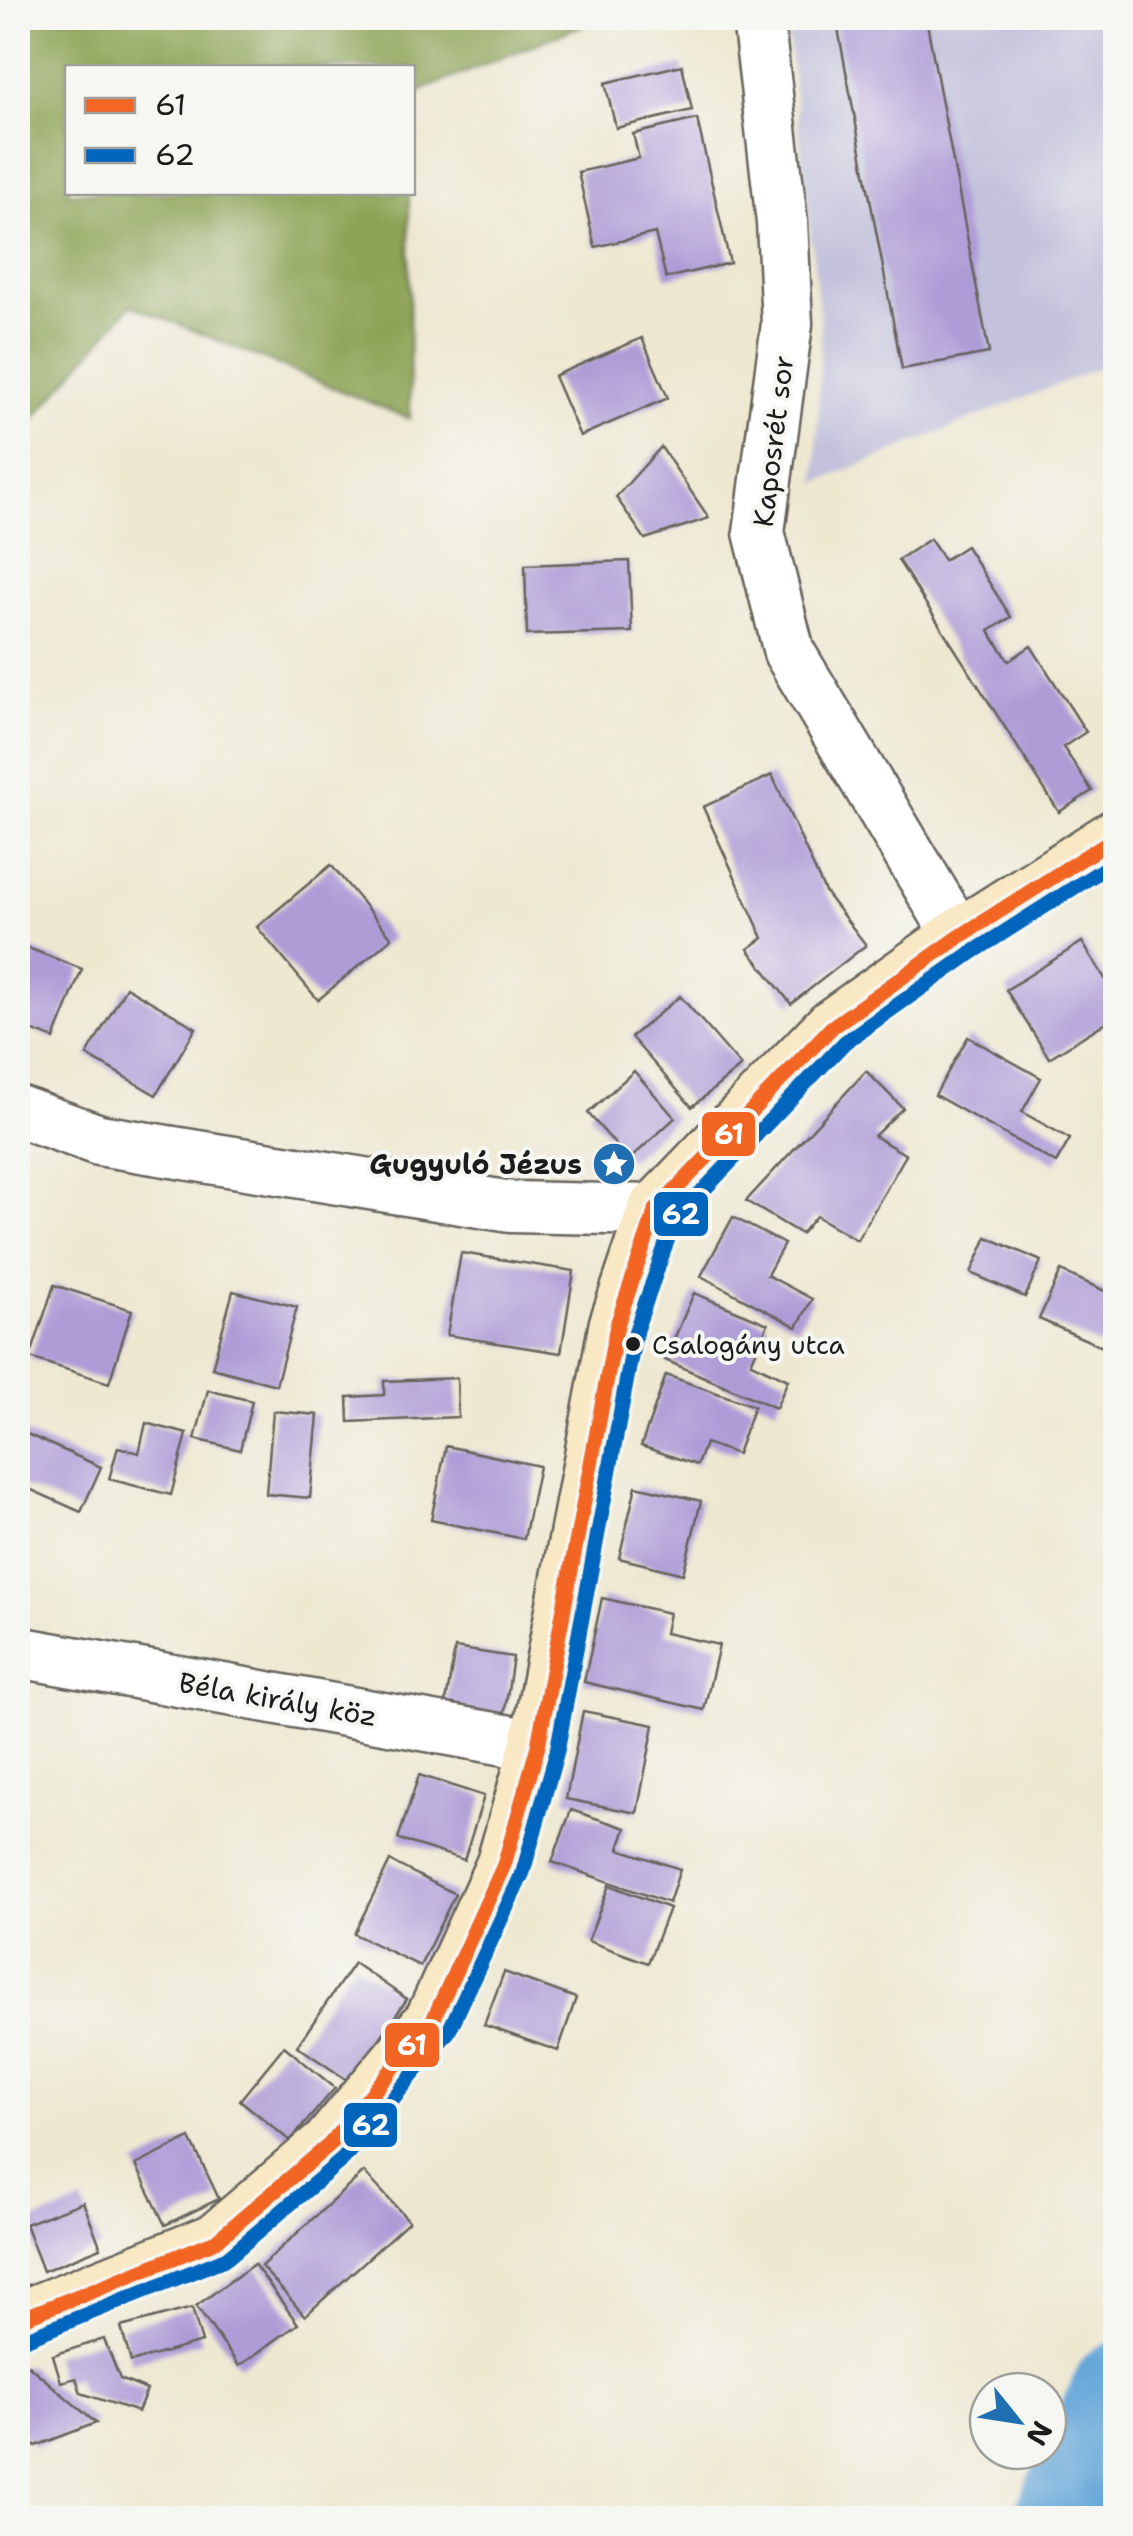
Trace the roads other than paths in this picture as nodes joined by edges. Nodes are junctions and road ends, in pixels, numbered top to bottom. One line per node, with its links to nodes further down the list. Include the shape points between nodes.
1 (758, 18): 3 (street, Kaposrét sor, via 787,324 759,532 789,652)
2 (1116, 837): 3 (street)
3 (959, 936): 5 (street, via 832,1027)
4 (18, 1111): 5 (street, via 99,1140 511,1207)
5 (656, 1210): 7 (street, via 616,1325)
6 (18, 1652): 7 (street, Béla király köz)
7 (538, 1746): 8 (street, via 504,1865 433,2020 329,2146 216,2241)
8 (18, 2320)

